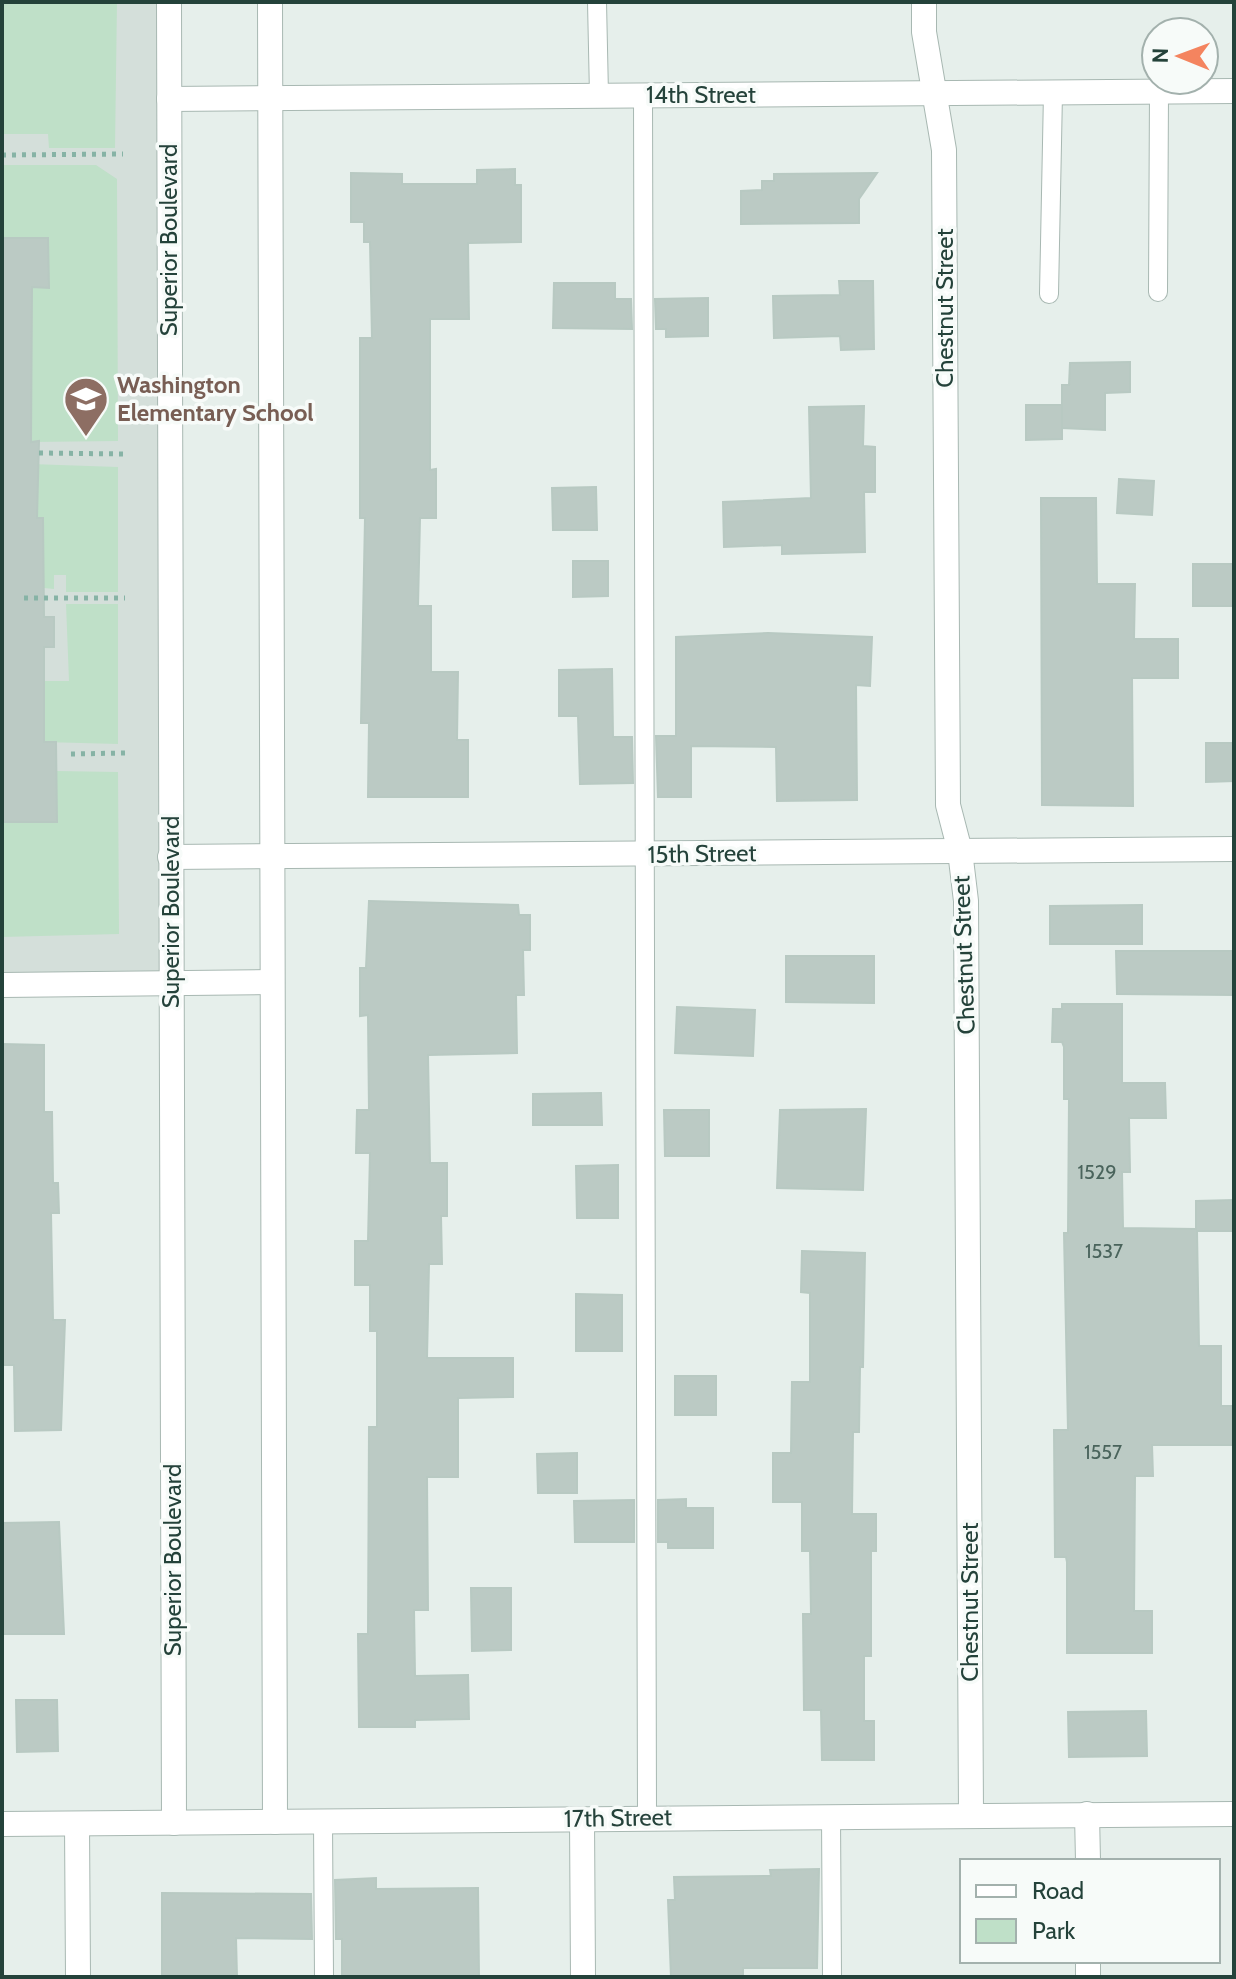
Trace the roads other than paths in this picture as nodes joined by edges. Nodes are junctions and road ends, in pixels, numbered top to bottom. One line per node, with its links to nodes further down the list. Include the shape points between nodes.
1 (169, 2): 11 (street, Superior Boulevard)
2 (270, 2): 12 (street)
3 (597, 2): 8 (lane)
4 (924, 2): 6 (street, Chestnut Street)
5 (1140, 92): 7 (street, 14th Street)
6 (934, 93): 7 (street, 14th Street); 9 (street, 14th Street); 16 (street, Chestnut Street, via 944,150 948,805)
7 (1053, 93): 14 (lane)
8 (599, 95): 9 (street, 14th Street); 12 (street, 14th Street)
9 (643, 95): 17 (lane)
10 (1159, 96): 13 (lane)
11 (169, 99): 12 (street, 14th Street); 18 (street, Superior Boulevard)
12 (270, 99): 19 (street)
13 (1158, 292)
14 (1049, 294)
15 (1234, 849): 16 (street, 15th Street)
16 (960, 851): 17 (street, 15th Street); 23 (street, Chestnut Street, via 966,901)
17 (644, 854): 19 (street, 15th Street); 27 (lane)
18 (170, 857): 19 (street, 15th Street); 21 (street, Superior Boulevard)
19 (271, 858): 20 (street)
20 (272, 982): 21 (street); 30 (street)
21 (171, 983): 22 (street); 31 (street, Superior Boulevard)
22 (2, 985)
23 (971, 1814): 24 (street, 17th Street); 26 (street, 17th Street)
24 (1087, 1814): 25 (street, 17th Street); 34 (street)
25 (1234, 1814)
26 (831, 1816): 27 (street, 17th Street); 38 (lane)
27 (647, 1818): 28 (street, 17th Street)
28 (582, 1819): 29 (street, 17th Street); 37 (street)
29 (323, 1821): 30 (street, 17th Street); 36 (lane)
30 (275, 1822): 31 (street, 17th Street)
31 (174, 1823): 33 (street, 17th Street)
32 (2, 1824): 33 (street, 17th Street)
33 (77, 1824): 35 (street)
34 (1088, 1859)
35 (78, 1977)
36 (324, 1977)
37 (583, 1977)
38 (832, 1977)

